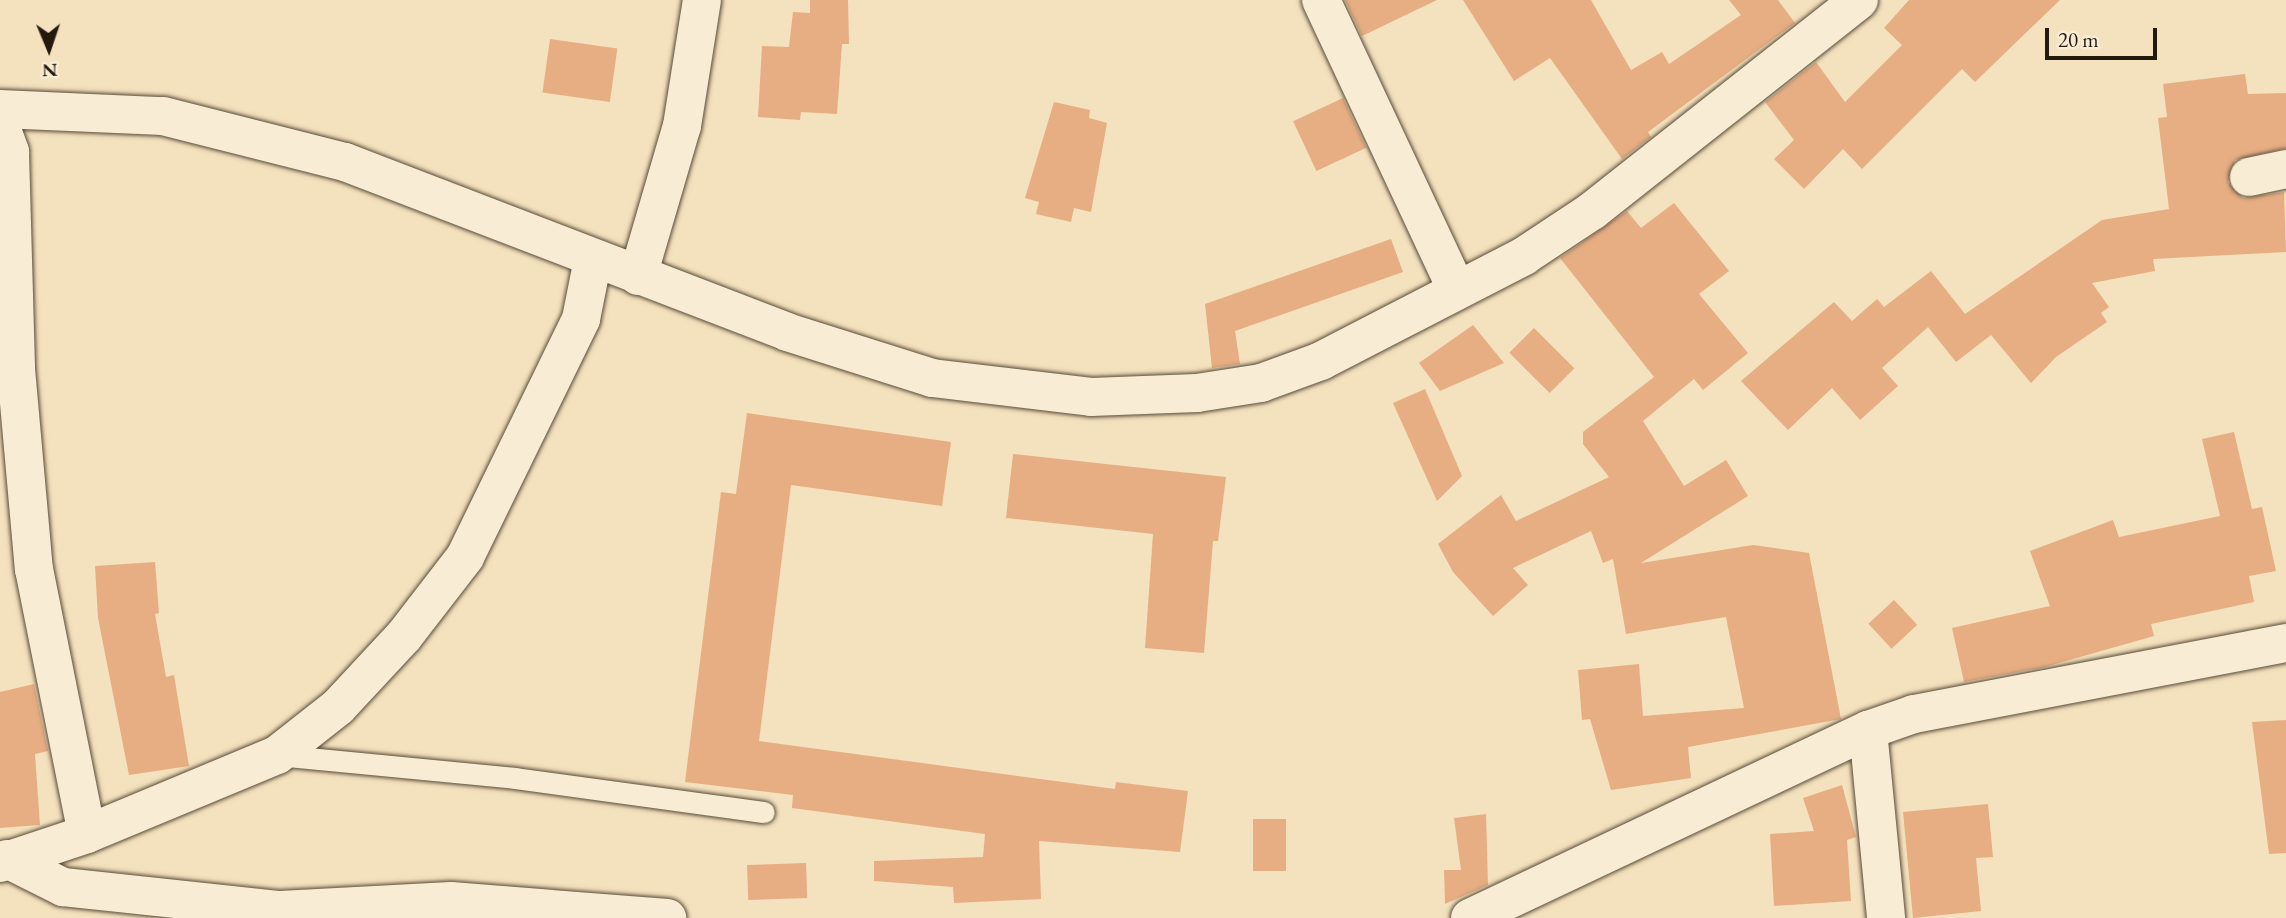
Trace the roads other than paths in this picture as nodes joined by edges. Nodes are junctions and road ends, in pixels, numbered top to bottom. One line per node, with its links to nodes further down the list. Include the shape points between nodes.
1 (702, 0): 9 (street, via 682,126)
2 (1321, 0): 10 (street)
3 (1859, 0): 10 (street, via 1592,211 1524,256)
4 (0, 109): 8 (street, via 163,116 189,122 345,162)
5 (0, 124): 11 (street, via 10,152)
6 (2286, 169): 7 (street)
7 (2249, 177)
8 (593, 259): 9 (street); 14 (street, via 581,319 465,557 404,636 348,697)
9 (638, 276): 10 (street, via 932,378 1091,397 1197,393 1261,383 1321,361)
10 (1457, 290)
11 (8, 372): 16 (street, via 34,569)
12 (2286, 643): 13 (street, via 1913,714)
13 (1868, 730): 19 (street); 20 (street, via 1879,885)
14 (277, 755): 15 (lane, via 515,778); 16 (street)
15 (764, 812)
16 (87, 834): 17 (street)
17 (4, 861): 18 (street, via 63,887 280,910 451,901)
18 (667, 918)
19 (1470, 918)
20 (1886, 918)

